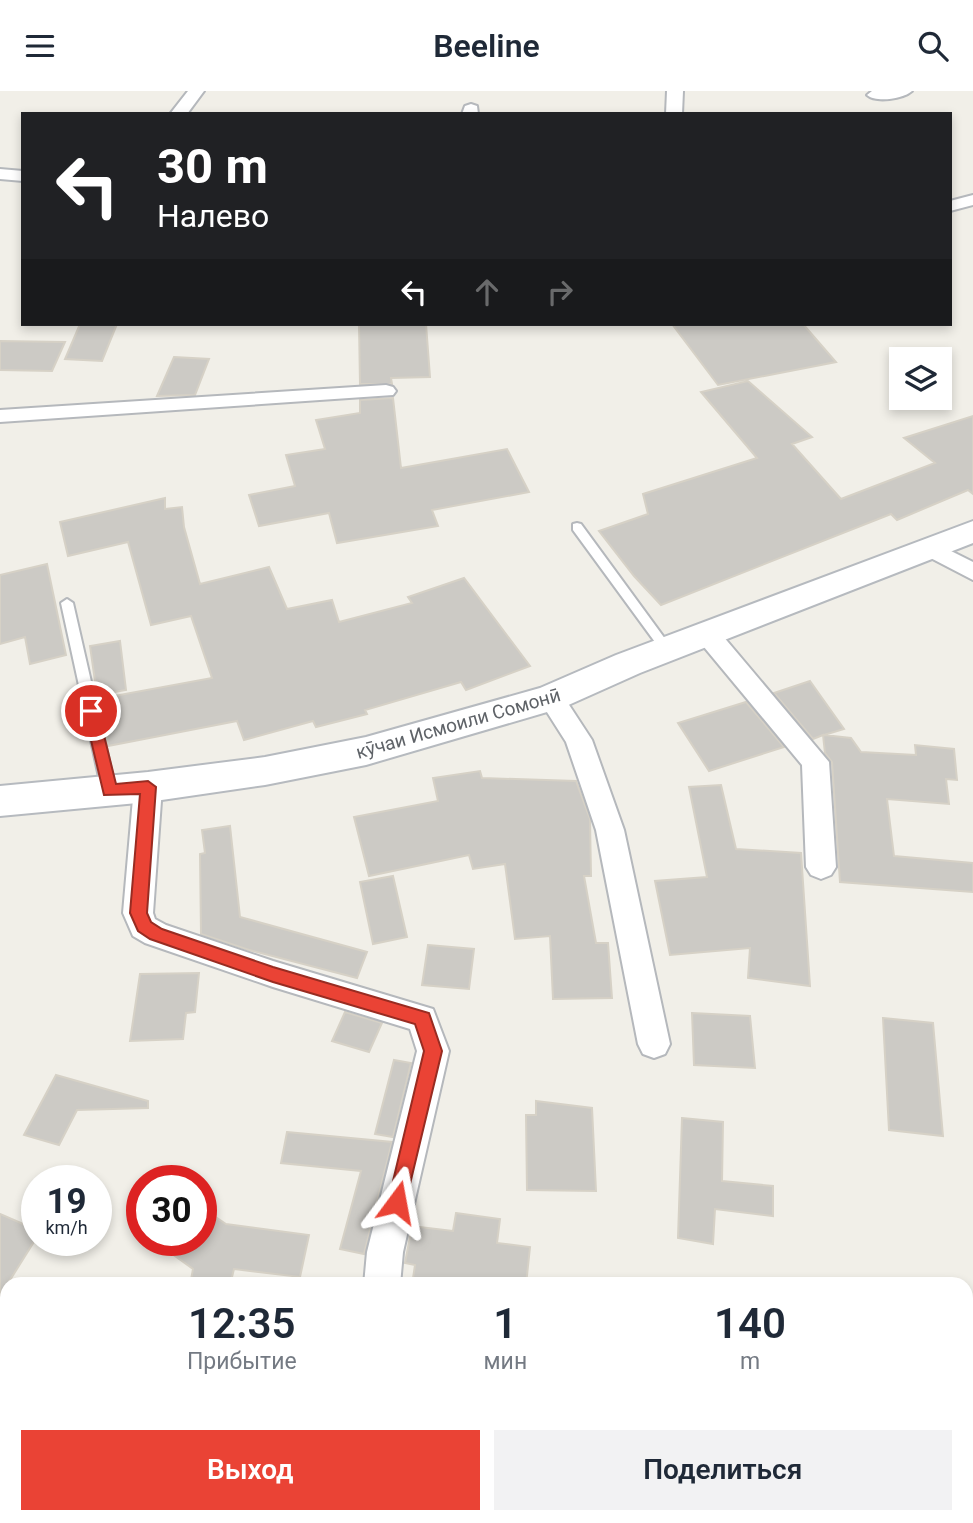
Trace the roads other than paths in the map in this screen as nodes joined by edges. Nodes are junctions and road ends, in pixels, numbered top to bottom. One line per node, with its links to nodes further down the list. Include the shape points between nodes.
1 (196, 91): 5 (street)
2 (675, 91): 6 (street)
3 (904, 91): 4 (street)
4 (874, 93): 7 (street)
5 (180, 112)
6 (674, 112)
7 (878, 112)
8 (0, 174): 9 (street)
9 (21, 176)
10 (973, 188): 11 (street)
11 (952, 191)
12 (973, 200): 13 (street)
13 (952, 205)
14 (386, 391): 15 (street)
15 (0, 416)
16 (577, 527): 22 (lane)
17 (973, 531): 18 (main road, кӯчаи Исмоили Сомонӣ)
18 (929, 548): 19 (street); 21 (main road, кӯчаи Исмоили Сомонӣ)
19 (973, 572)
20 (67, 603): 25 (lane)
21 (708, 635): 22 (main road, кӯчаи Исмоили Сомонӣ); 27 (street, via 815,762)
22 (667, 650): 23 (main road, кӯчаи Исмоили Сомонӣ)
23 (551, 698): 24 (main road, кӯчаи Исмоили Сомонӣ, via 366,751); 28 (street, via 579,740 610,829)
24 (148, 787): 25 (main road, кӯчаи Исмоили Сомонӣ); 29 (street, via 138,913 144,926 273,974 422,1019 433,1051)
25 (109, 791): 26 (main road, кӯчаи Исмоили Сомонӣ)
26 (0, 801)
27 (821, 867)
28 (654, 1044)
29 (383, 1277)

